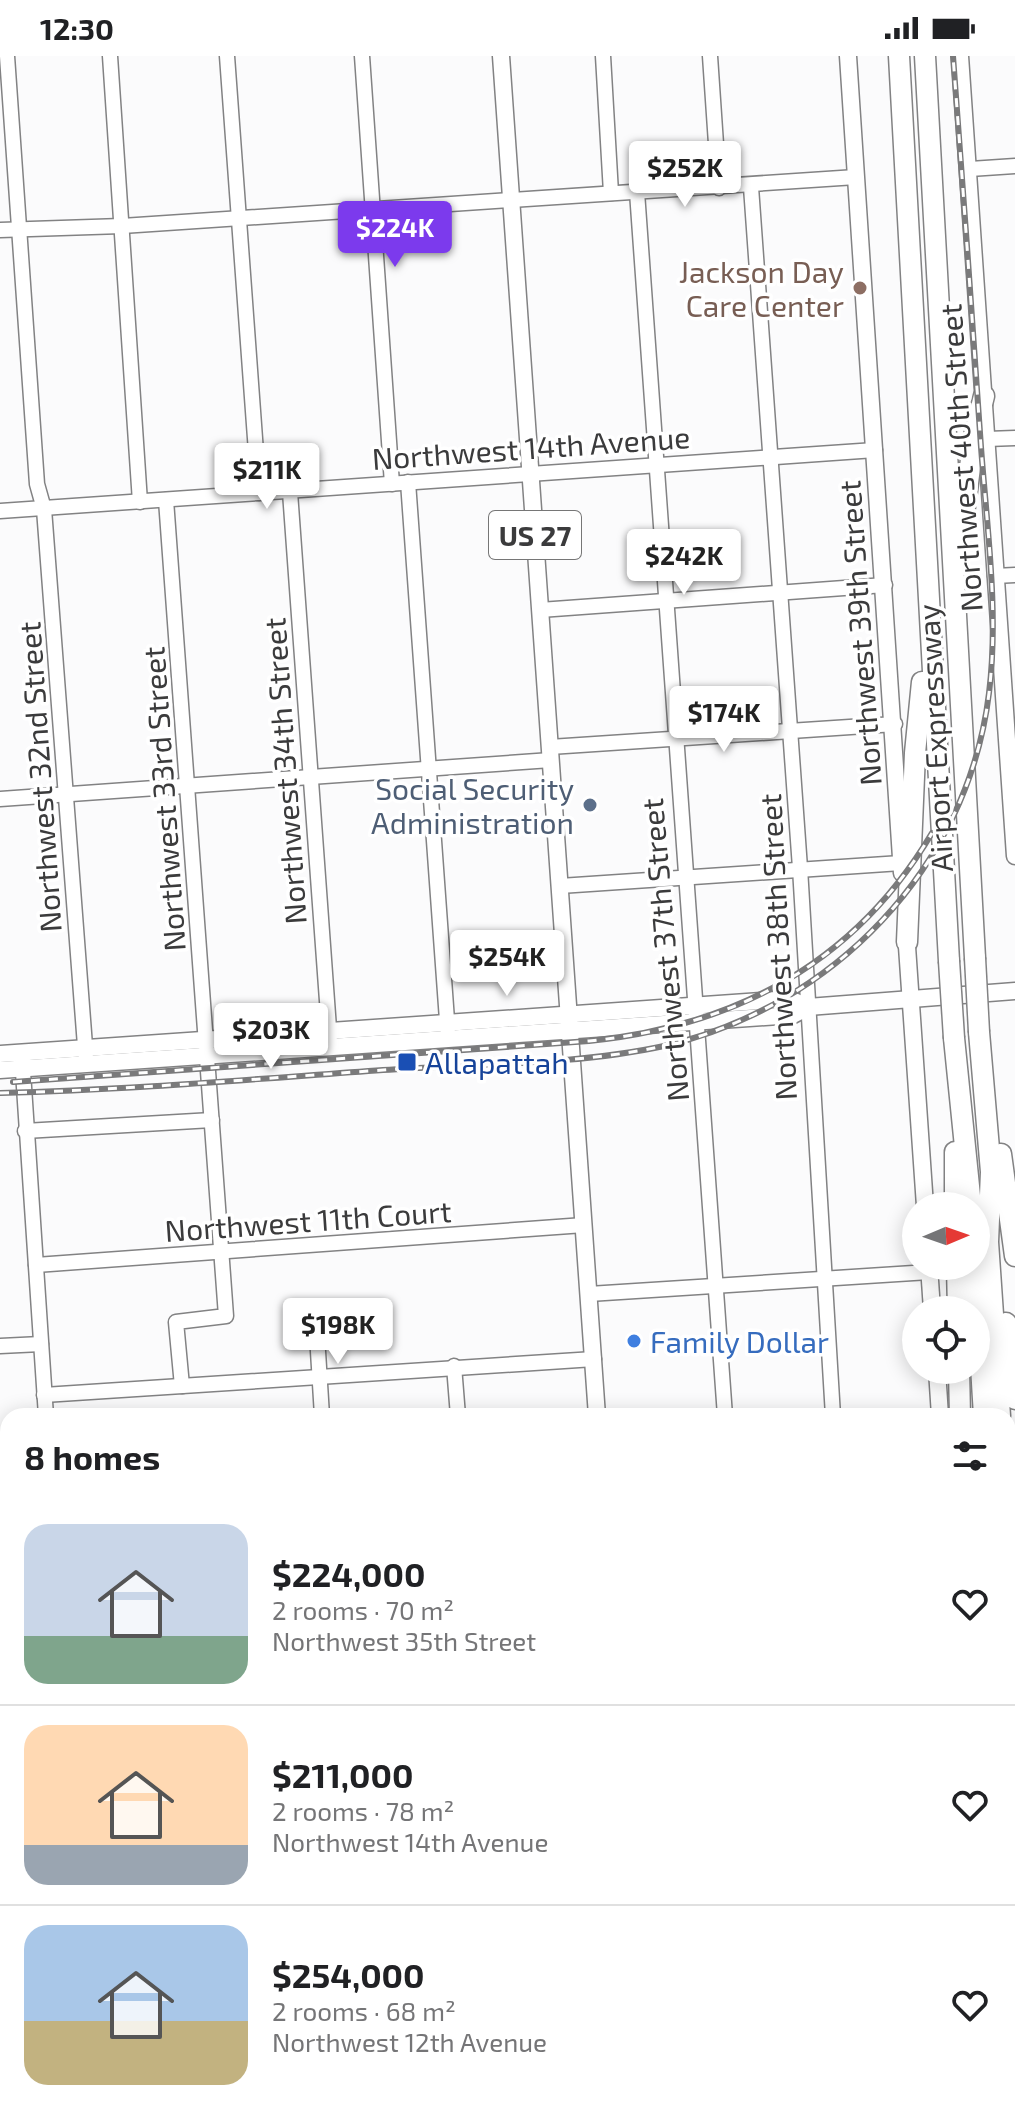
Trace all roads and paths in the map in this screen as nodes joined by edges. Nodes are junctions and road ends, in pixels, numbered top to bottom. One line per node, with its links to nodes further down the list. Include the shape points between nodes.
1 (7, 56): 23 (street, Northwest 32nd Street)
2 (110, 56): 22 (street)
3 (227, 56): 21 (street)
4 (362, 56): 20 (street)
5 (501, 56): 19 (main road, US 27)
6 (603, 56): 18 (street)
7 (710, 56): 16 (street)
8 (848, 56): 14 (main road, Northwest 39th Street)
9 (899, 56): 47 (highway, Airport Expressway)
10 (925, 56): 45 (highway, Airport Expressway)
11 (960, 56): 13 (main road, Northwest 40th Street)
12 (1015, 166): 13 (street)
13 (970, 169): 25 (main road, Northwest 40th Street)
14 (856, 177): 15 (street); 28 (main road, Northwest 39th Street)
15 (751, 187): 16 (street); 29 (street, Northwest 38th Street)
16 (719, 188): 17 (street)
17 (637, 192): 18 (street); 30 (street, Northwest 37th Street)
18 (611, 193): 19 (street)
19 (511, 200): 20 (street); 31 (main road, US 27)
20 (371, 209): 21 (street); 33 (street)
21 (239, 218): 22 (street); 35 (street)
22 (122, 226): 23 (street); 37 (street)
23 (18, 229): 24 (street); 38 (street, Northwest 32nd Street, via 37,484)
24 (0, 230)
25 (984, 396): 27 (main road, Northwest 40th Street); 45 (highway, via 970,461)
26 (1015, 438): 27 (street)
27 (987, 439): 41 (main road, Northwest 40th Street)
28 (875, 450): 29 (street, Northwest 14th Avenue); 42 (main road, Northwest 39th Street)
29 (770, 456): 30 (street, Northwest 14th Avenue); 43 (street, Northwest 38th Street)
30 (657, 464): 31 (street, Northwest 14th Avenue); 44 (street, Northwest 37th Street)
31 (530, 474): 32 (street, Northwest 14th Avenue); 46 (main road, US 27)
32 (408, 482): 33 (street, Northwest 14th Avenue); 53 (street)
33 (392, 484): 34 (street, Northwest 14th Avenue)
34 (290, 492): 35 (street, Northwest 14th Avenue); 54 (street, Northwest 34th Street)
35 (259, 493): 36 (street, Northwest 14th Avenue)
36 (166, 500): 37 (street, Northwest 14th Avenue); 55 (street, Northwest 33rd Street)
37 (140, 502): 38 (street, Northwest 14th Avenue)
38 (44, 509): 39 (street, Northwest 14th Avenue); 56 (street, Northwest 32nd Street)
39 (0, 511)
40 (1015, 575): 41 (street)
41 (995, 576): 48 (main road, Northwest 40th Street)
42 (885, 585): 43 (street); 49 (main road, Northwest 39th Street)
43 (780, 592): 44 (street); 50 (street, Northwest 38th Street)
44 (665, 601): 46 (street); 51 (street, Northwest 37th Street)
45 (958, 606): 78 (highway, Airport Expressway, bridge)
46 (540, 610): 52 (main road, US 27)
47 (930, 650): 63 (highway, via 917,723); 77 (highway, Airport Expressway, bridge)
48 (1010, 716): 58 (main road, Northwest 40th Street)
49 (895, 724): 50 (street); 59 (main road, Northwest 39th Street)
50 (789, 731): 51 (street); 60 (street, Northwest 38th Street)
51 (674, 738): 52 (street); 61 (street, Northwest 37th Street)
52 (551, 754): 53 (street); 62 (main road, US 27)
53 (430, 769): 54 (street); 69 (street)
54 (310, 778): 55 (street); 70 (street, Northwest 34th Street)
55 (189, 786): 56 (street); 71 (street, Northwest 33rd Street)
56 (67, 795): 57 (street); 73 (street, Northwest 32nd Street)
57 (0, 799)
58 (1015, 853)
59 (901, 863): 60 (street); 63 (main road, Northwest 39th Street)
60 (800, 868): 61 (street); 66 (street, Northwest 38th Street)
61 (684, 878): 62 (street); 67 (street, Northwest 37th Street)
62 (560, 886): 68 (main road, US 27)
63 (907, 942): 65 (main road, Northwest 39th Street)
64 (1015, 991): 65 (main road)
65 (911, 999): 66 (main road); 82 (main road, Northwest 39th Street)
66 (808, 1007): 67 (main road, via 792,1000); 90 (street, Northwest 38th Street)
67 (696, 1013): 68 (main road); 92 (street, Northwest 37th Street)
68 (570, 1023): 69 (main road); 85 (main road, US 27)
69 (448, 1030): 70 (main road)
70 (329, 1038): 71 (main road); 74 (main road)
71 (208, 1039): 73 (main road); 74 (street, Northwest 33rd Street)
72 (0, 1054): 75 (main road)
73 (86, 1056): 74 (main road); 75 (main road)
74 (209, 1057): 79 (street, Northwest 33rd Street)
75 (22, 1061): 76 (main road); 80 (street)
76 (0, 1070)
77 (956, 1076): 83 (highway); 84 (highway, Airport Expressway)
78 (983, 1085): 81 (highway, Airport Expressway); 87 (highway, via 998,1124)
79 (212, 1120): 80 (street); 86 (street, Northwest 33rd Street)
80 (25, 1131): 88 (street)
81 (991, 1172): 104 (highway); 114 (highway, Airport Expressway, via 988,1242)
82 (924, 1192)
83 (955, 1192)
84 (969, 1192)
85 (584, 1225): 86 (street, Northwest 11th Court); 93 (main road, US 27)
86 (223, 1253): 88 (street, Northwest 11th Court); 102 (street, Northwest 33rd Street, via 226,1316 176,1322)
87 (1015, 1256)
88 (36, 1265): 95 (street)
89 (902, 1272): 90 (street)
90 (824, 1279): 92 (street); 110 (street, Northwest 38th Street)
91 (976, 1280): 113 (highway)
92 (716, 1286): 93 (street); 109 (street, Northwest 37th Street)
93 (589, 1294): 97 (main road, US 27)
94 (316, 1319): 99 (street)
95 (41, 1344): 96 (street); 103 (street)
96 (0, 1346)
97 (594, 1359): 98 (street); 108 (main road, US 27)
98 (454, 1366): 99 (street); 107 (street)
99 (319, 1377): 102 (street); 106 (street)
100 (938, 1384): 111 (main road)
101 (959, 1384): 112 (highway)
102 (182, 1386): 103 (street)
103 (44, 1395): 105 (street)
104 (1015, 1399)
105 (45, 1408)
106 (321, 1408)
107 (457, 1408)
108 (597, 1408)
109 (724, 1408)
110 (832, 1408)
111 (939, 1408)
112 (960, 1408)
113 (984, 1408)
114 (999, 1408)

